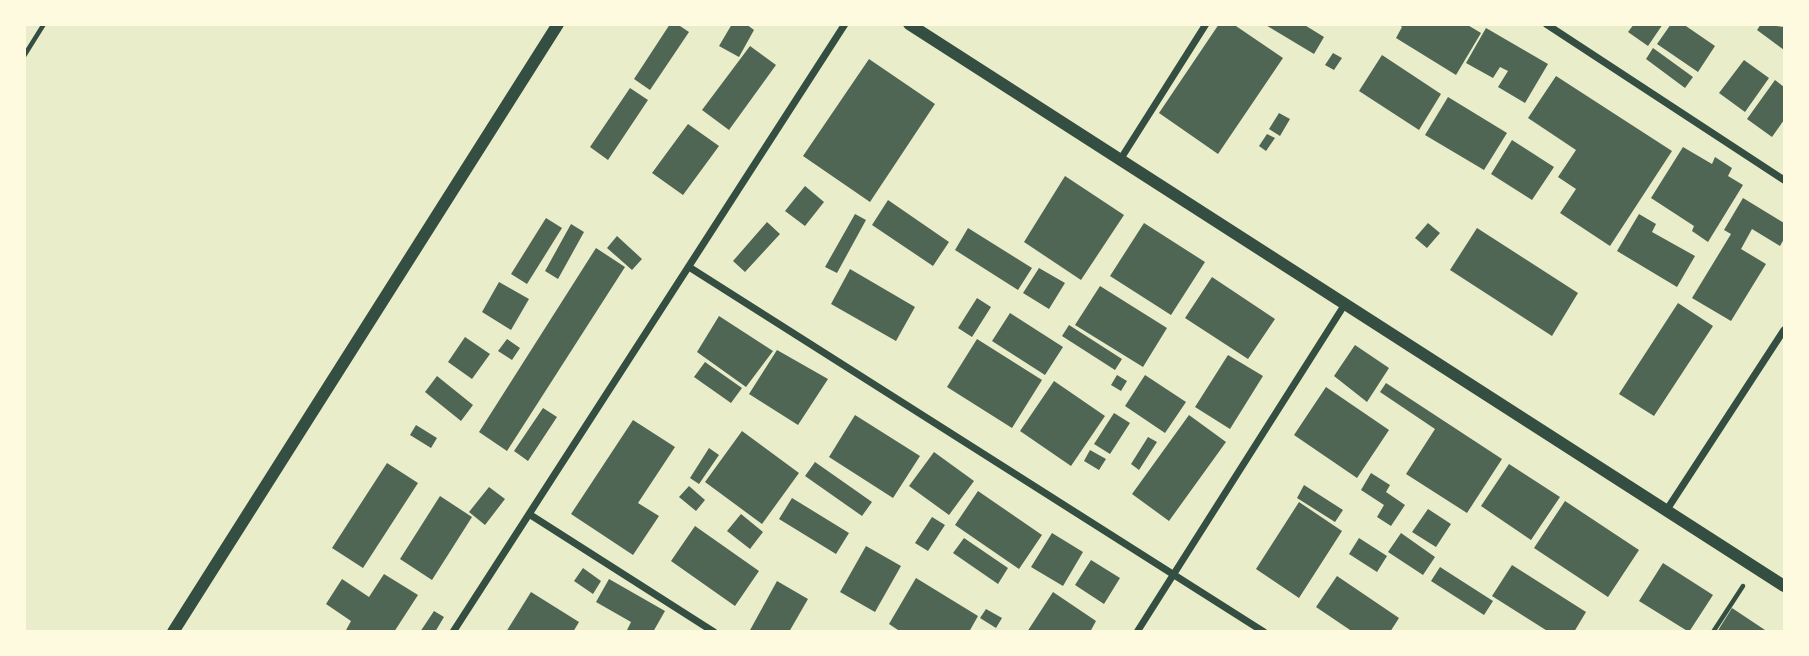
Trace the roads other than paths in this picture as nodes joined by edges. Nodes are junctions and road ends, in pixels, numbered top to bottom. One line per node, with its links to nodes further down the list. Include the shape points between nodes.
1 (558, 24): 15 (street)
2 (845, 24): 8 (street)
3 (909, 24): 6 (street)
4 (1206, 24): 6 (street)
5 (1546, 24): 7 (street)
6 (1120, 160): 9 (street)
7 (1784, 180)
8 (689, 267): 12 (street); 13 (street)
9 (1345, 304): 11 (street); 13 (street)
10 (1784, 330): 11 (street)
11 (1667, 511): 14 (street)
12 (529, 514): 16 (street); 17 (street)
13 (1173, 574): 18 (street); 19 (street)
14 (1784, 586)
15 (173, 632)
16 (453, 632)
17 (714, 632)
18 (1137, 632)
19 (1264, 632)

